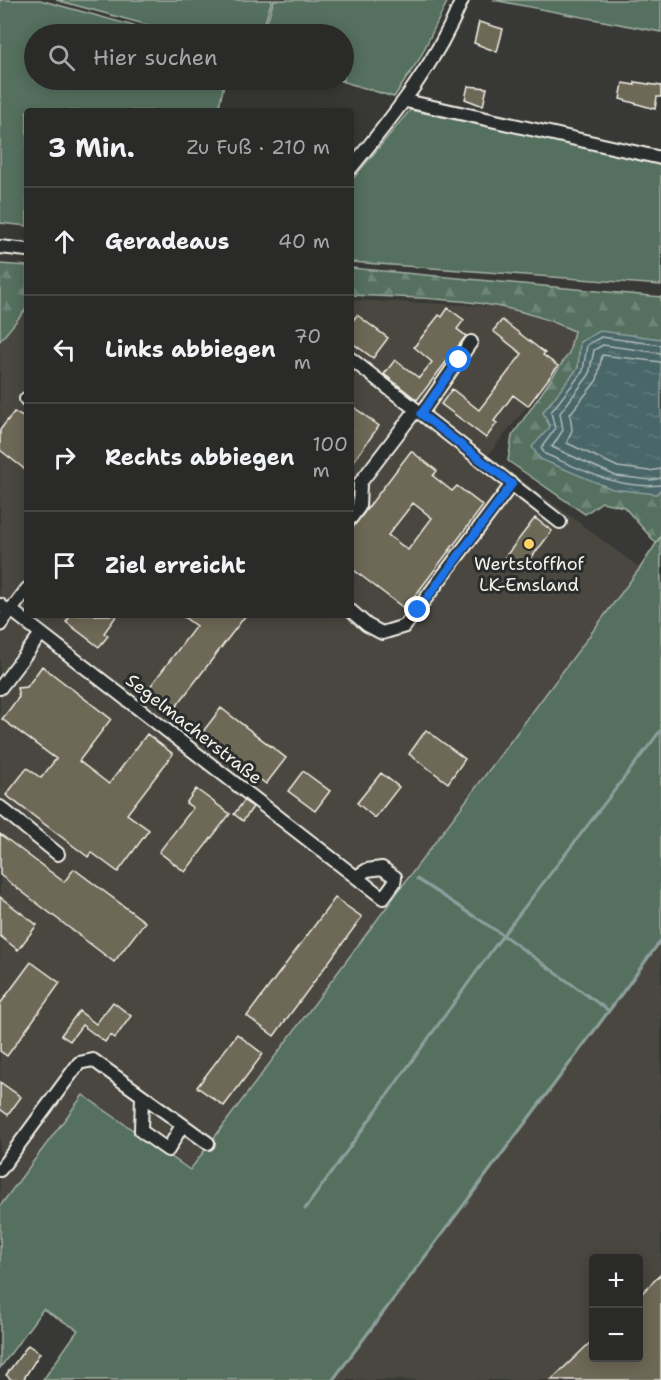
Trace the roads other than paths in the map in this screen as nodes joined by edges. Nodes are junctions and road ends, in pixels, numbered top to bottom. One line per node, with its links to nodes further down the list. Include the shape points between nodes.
1 (462, 0): 2 (street, via 435,55)
2 (406, 101): 3 (street); 4 (street)
3 (661, 159)
4 (354, 164)
5 (0, 247): 6 (street)
6 (24, 249)
7 (471, 342): 9 (street)
8 (354, 362): 9 (street)
9 (419, 412): 10 (street); 11 (street, via 360,483 359,507)
10 (512, 484): 12 (street); 15 (street, via 405,626 382,633)
11 (354, 514)
12 (560, 522)
13 (24, 592): 14 (street)
14 (7, 609): 16 (street); 17 (street, Segelmacherstraße)
15 (354, 613)
16 (0, 625)
17 (41, 634): 18 (street); 21 (street, Segelmacherstraße)
18 (0, 688)
19 (0, 807): 20 (street)
20 (58, 854)
21 (356, 877)
22 (142, 1096): 23 (street); 23 (street, via 141,1131 168,1150); 25 (street, via 93,1060 79,1063)
23 (182, 1125): 24 (street)
24 (208, 1143)
25 (0, 1170)

